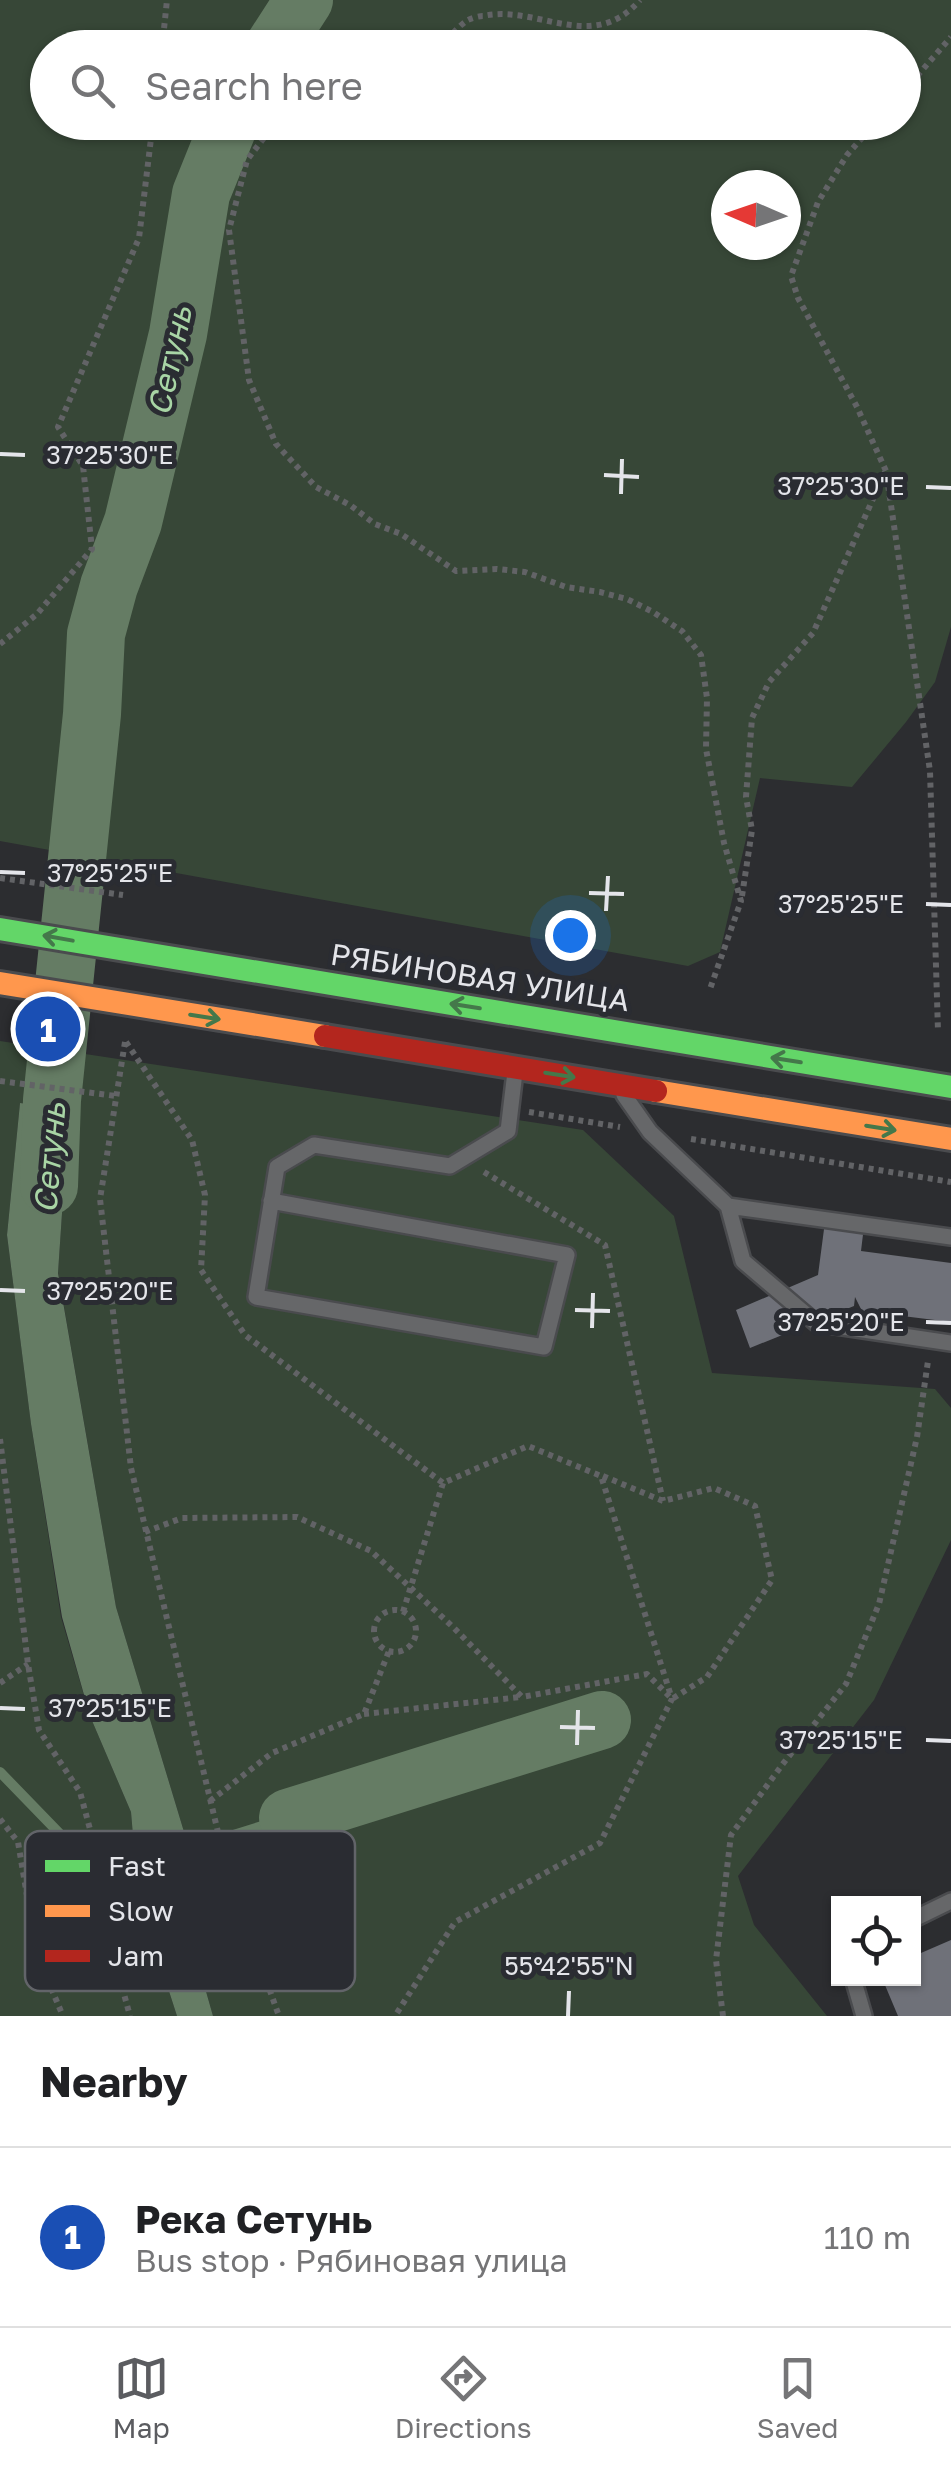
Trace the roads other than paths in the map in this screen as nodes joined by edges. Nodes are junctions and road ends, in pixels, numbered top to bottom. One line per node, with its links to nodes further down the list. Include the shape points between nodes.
1 (0, 929): 5 (main road, РЯБИНОВАЯ УЛИЦА, one-way to 1)
2 (0, 983): 3 (main road, one-way to 3)
3 (516, 1068): 4 (main road, one-way to 4); 7 (lane, via 508,1132 450,1166 314,1146 277,1167)
4 (616, 1084): 6 (main road, one-way to 6); 8 (lane, via 650,1132)
5 (951, 1087)
6 (951, 1140)
7 (271, 1201): 7 (lane, via 256,1297 544,1348 566,1255)
8 (728, 1206): 9 (lane); 10 (lane, via 743,1261 816,1323)
9 (951, 1237)
10 (951, 1343)
11 (951, 1901): 12 (lane)
12 (921, 1916)
13 (855, 1986): 14 (lane)
14 (864, 2016)

